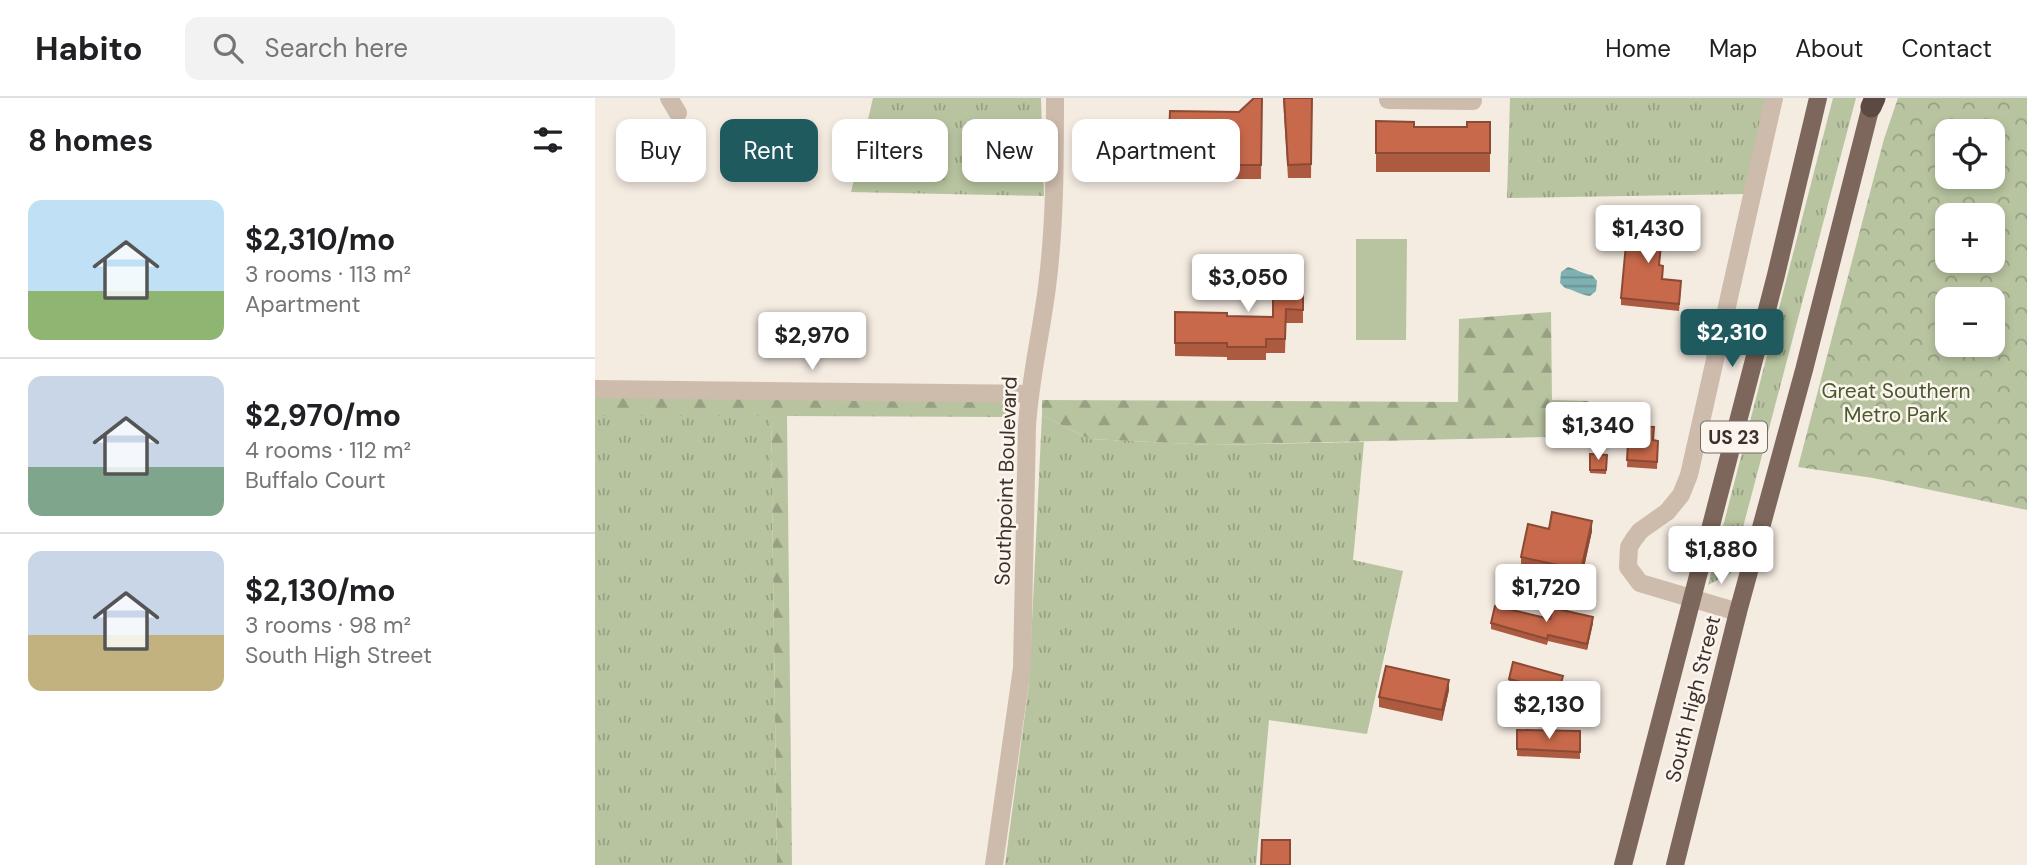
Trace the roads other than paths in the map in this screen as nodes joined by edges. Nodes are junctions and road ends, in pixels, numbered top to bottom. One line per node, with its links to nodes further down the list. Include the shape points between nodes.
1 (1055, 98): 9 (street, Southpoint Boulevard, via 1054,208 1047,287)
2 (1774, 98): 10 (street, via 1689,475 1667,512 1640,531 1629,547 1628,567 1640,583)
3 (1818, 98): 10 (main road, South High Street / US 23)
4 (1429, 99): 5 (street); 6 (street)
5 (1388, 100)
6 (1473, 101)
7 (1873, 101): 11 (main road, South High Street / US 23)
8 (595, 389): 9 (street)
9 (1029, 394): 12 (street, Southpoint Boulevard, via 1022,668)
10 (1692, 598): 11 (street); 13 (main road, South High Street / US 23)
11 (1738, 612): 14 (main road, South High Street / US 23)
12 (994, 865)
13 (1623, 865)
14 (1675, 865)

